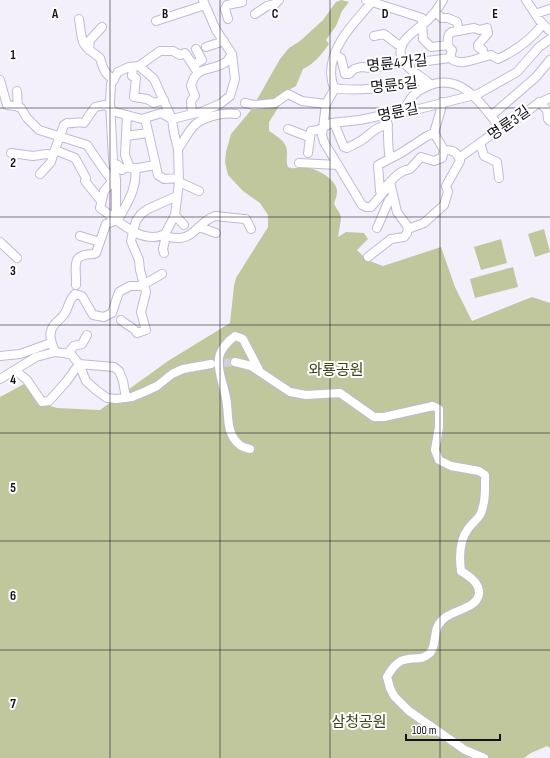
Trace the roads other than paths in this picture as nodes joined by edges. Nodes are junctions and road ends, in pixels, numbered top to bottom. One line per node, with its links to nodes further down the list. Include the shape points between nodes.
1 (242, 0): 12 (street, via 227,5 225,9)
2 (279, 0): 9 (street)
3 (443, 0): 8 (street)
4 (526, 0): 10 (street)
5 (369, 1): 14 (street, via 422,18); 28 (street, via 342,38)
6 (204, 3): 13 (street); 21 (street, via 216,30)
7 (550, 9): 10 (street)
8 (435, 12): 14 (street); 17 (street, via 442,18 457,22)
9 (255, 14)
10 (535, 14): 15 (street)
11 (78, 19): 26 (street, via 82,44)
12 (228, 19)
13 (156, 21)
14 (423, 24): 22 (street, via 423,39 431,47); 23 (street, via 410,34)
15 (543, 24): 18 (street); 29 (street, 명륜4가길, via 526,42 509,54 498,59 491,55)
16 (102, 27): 26 (street, via 90,40)
17 (459, 31): 22 (street, 명륜4가길, via 449,34); 29 (street, via 487,28 488,33 478,45 483,50)
18 (550, 31)
19 (374, 36): 23 (street, via 384,34)
20 (550, 39): 42 (street, 명륜길, via 539,47 517,72 478,94)
21 (224, 40): 24 (street); 27 (street)
22 (448, 45): 30 (street, 명륜4가길, via 452,50)
23 (402, 46): 32 (street, via 400,49)
24 (206, 47)
25 (196, 49): 33 (street, via 202,60)
26 (89, 50): 37 (street, via 100,58 106,75)
27 (232, 54): 35 (street, via 227,61); 52 (street, via 235,79 230,96 220,104)
28 (335, 55): 32 (street, 명륜4가길, via 341,58 345,74 361,67 370,68); 39 (street, via 331,68)
29 (484, 57): 30 (street, 명륜4가길, via 460,63)
30 (450, 58): 32 (street, 명륜4가길)
31 (550, 60): 56 (street)
32 (403, 62): 38 (street)
33 (193, 65): 34 (street, via 185,53 180,55 173,51 160,51); 35 (street)
34 (136, 66): 37 (street, via 129,66 118,72); 44 (street, via 154,78); 44 (street, via 132,76 136,78 134,97 154,103)
35 (198, 73): 52 (street, via 191,86 195,96 191,101)
36 (0, 80): 41 (street)
37 (114, 80): 50 (street, via 111,84)
38 (429, 83): 39 (street, 명륜5길, via 422,81 368,89); 42 (street, 명륜5길, via 446,82 465,88); 51 (street, via 414,94)
39 (335, 88): 48 (street)
40 (17, 91): 49 (street)
41 (1, 94): 49 (street, via 6,106)
42 (471, 95): 45 (street, 명륜길); 56 (street, via 478,99)
43 (550, 98): 46 (street, 명륜3길)
44 (164, 100): 58 (street)
45 (442, 102): 51 (street, 명륜길); 66 (street)
46 (539, 102): 59 (street, 명륜3길, via 547,110); 64 (street, 명륜3길)
47 (245, 103): 48 (street, via 275,103 288,94 302,101)
48 (326, 104): 62 (street)
49 (18, 107): 68 (street, via 39,130)
50 (110, 108): 55 (street); 68 (street, via 95,107 84,123 67,123); 79 (street)
51 (404, 111): 54 (street, 명륜길)
52 (192, 114): 58 (street)
53 (236, 114): 71 (street, via 225,113 197,123)
54 (387, 114): 60 (street, 명륜길); 61 (street)
55 (127, 116): 57 (street); 67 (street)
56 (491, 116): 64 (street)
57 (145, 118): 58 (street, via 161,113); 65 (street)
58 (172, 119): 71 (street)
59 (550, 121)
60 (334, 123): 61 (street, via 344,147 347,148 363,140 373,130); 62 (street, 명륜길)
61 (388, 125): 76 (street)
62 (324, 127): 69 (street, 명륜길, via 311,131); 81 (street, via 324,142)
63 (288, 129): 69 (street)
64 (501, 129): 70 (street, 명륜3길)
65 (148, 133): 67 (street); 80 (street)
66 (434, 133): 72 (street); 76 (street)
67 (126, 136): 82 (street, via 125,155)
68 (60, 137): 73 (street); 90 (street, via 86,145 111,178)
69 (309, 137): 75 (street)
70 (480, 143): 77 (street, 명륜3길); 84 (street, 명륜3길, via 484,156 497,162)
71 (178, 149): 85 (street)
72 (444, 150): 77 (street, via 452,150); 86 (street, via 442,158 434,162 421,157 410,169 404,170)
73 (54, 152): 74 (street, via 33,156); 83 (street, via 51,162); 90 (street, via 75,158 86,178 85,181)
74 (11, 153)
75 (308, 153)
76 (390, 158): 86 (street, via 378,165 380,191 387,187)
77 (459, 158): 97 (street, via 460,161 446,186 448,192 444,205 424,224)
78 (299, 163): 81 (street)
79 (114, 164): 82 (street, via 122,170 127,167); 92 (street)
80 (155, 165): 82 (street); 85 (street, via 158,175 164,179)
81 (338, 165): 86 (street, via 362,205 366,207 371,206 386,190)
82 (133, 168): 92 (street, via 135,186)
83 (40, 174)
84 (499, 178)
85 (179, 180): 87 (street); 88 (street)
86 (390, 181): 89 (street)
87 (199, 191)
88 (178, 196): 91 (street); 98 (street, via 141,214)
89 (393, 197): 95 (street, via 389,200); 97 (street, via 397,212)
90 (101, 201): 92 (street, via 100,208)
91 (175, 215): 93 (street); 100 (street)
92 (118, 220): 98 (street); 103 (street, via 106,224)
93 (184, 225)
94 (199, 227): 96 (street, via 208,219 217,216 246,219); 99 (street); 100 (street, via 186,237 174,239)
95 (377, 228)
96 (251, 229)
97 (408, 229): 105 (street, via 404,237 391,239)
98 (133, 232): 100 (street, via 149,237); 108 (street, via 131,241 139,260)
99 (216, 233)
100 (165, 235): 104 (street)
101 (80, 236): 103 (street)
102 (0, 242): 106 (street)
103 (100, 242): 109 (street, via 94,254 84,254 75,264)
104 (164, 253)
105 (368, 257)
106 (17, 258)
107 (162, 274): 108 (street)
108 (144, 284): 110 (street, via 146,292 141,312 146,330 137,333 134,328); 112 (street, via 130,286 119,292 112,313 104,317 93,314 82,296 75,294 70,299 65,313 53,325)
109 (76, 285)
110 (120, 320)
111 (88, 335): 114 (street, via 82,344 74,346)
112 (51, 343): 113 (street); 115 (street, via 20,354)
113 (54, 352): 114 (street); 119 (street, via 36,357)
114 (68, 354): 117 (street)
115 (0, 356)
116 (235, 362): 120 (street, via 251,366)
117 (80, 364): 119 (street, via 49,401 42,402 27,380); 122 (street, via 86,381 96,390 107,398); 122 (street, via 114,367 119,371 123,381)
118 (211, 364): 122 (street, via 183,369 157,386)
119 (15, 370): 121 (street)
120 (260, 373): 123 (street, via 243,339 235,336 230,339 221,352 218,369 226,397 230,432 240,447); 124 (street, via 290,392 306,395 340,393 374,417 433,406 439,409 435,450 439,460 452,466 480,470 485,475 486,494 480,514 467,530 459,555 461,571 475,581 480,589 478,598 473,604 439,622 430,653 424,657 405,658 392,667 387,677 394,696 408,711 465,750)
121 (0, 379)
122 (126, 398)
123 (250, 449)
124 (484, 758)

